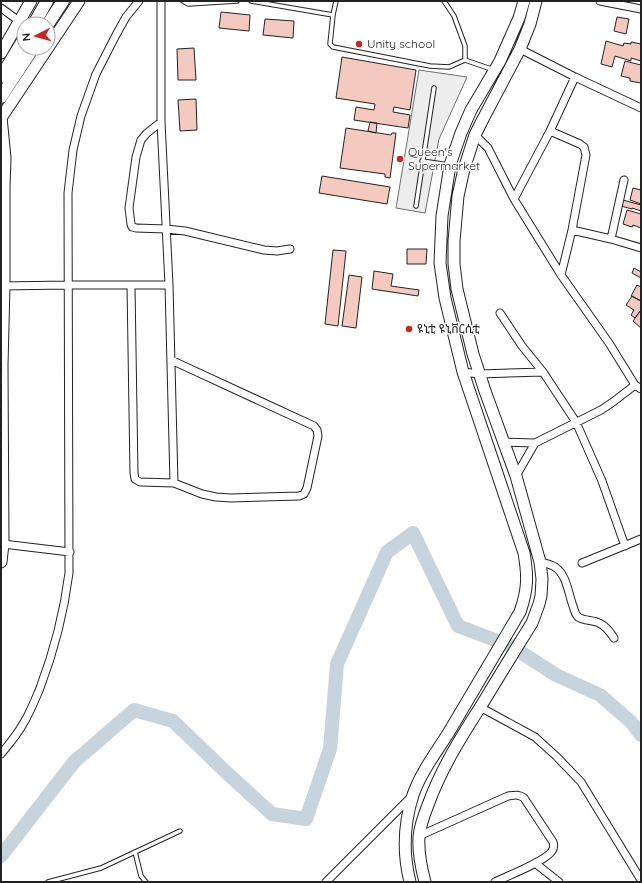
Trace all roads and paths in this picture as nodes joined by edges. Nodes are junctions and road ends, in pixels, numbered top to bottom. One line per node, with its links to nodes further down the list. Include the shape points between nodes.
1 (31, 1): 18 (main road)
2 (47, 1): 19 (highway)
3 (63, 1): 20 (highway)
4 (79, 1): 34 (main road)
5 (138, 1): 49 (street, via 126,17 96,74 81,116 73,150 68,193)
6 (161, 1): 35 (street)
7 (183, 1): 8 (lane, via 188,4)
8 (237, 1)
9 (251, 1): 17 (lane)
10 (336, 1): 17 (lane)
11 (444, 1): 27 (lane, via 454,16 463,40)
12 (524, 1): 28 (main road)
13 (536, 1): 23 (main road)
14 (600, 1): 15 (street)
15 (641, 9)
16 (2, 10): 21 (street)
17 (333, 14): 27 (lane, via 330,44 333,47 430,66 449,67)
18 (22, 16)
19 (39, 16)
20 (53, 16)
21 (16, 19)
22 (16, 26): 24 (main road)
23 (520, 49): 30 (street); 37 (main road)
24 (1, 53)
25 (16, 53): 29 (highway)
26 (28, 56): 32 (highway)
27 (465, 60): 28 (lane)
28 (495, 70): 39 (main road, via 470,110)
29 (1, 77)
30 (575, 77): 33 (street); 36 (street)
31 (434, 88): 38 (lane)
32 (1, 96)
33 (641, 108)
34 (1, 118): 51 (main road, via 5,158)
35 (161, 122): 43 (street); 43 (street, via 141,140 129,208 132,227)
36 (550, 131): 41 (street); 44 (street, via 580,144 584,147 586,155)
37 (475, 135): 41 (street, via 488,148); 57 (main road, via 458,196 454,264 457,288)
38 (422, 161): 39 (lane); 42 (lane)
39 (450, 165): 55 (main road, via 442,216 440,263 445,298)
40 (624, 180): 45 (street)
41 (514, 199): 48 (street)
42 (416, 206)
43 (166, 229): 47 (street, via 185,231 264,250); 50 (street)
44 (572, 230): 45 (street); 48 (street)
45 (611, 239): 46 (street)
46 (641, 248)
47 (290, 249)
48 (561, 275): 58 (street)
49 (68, 285): 51 (street); 52 (street); 67 (street)
50 (168, 285): 52 (street); 54 (street)
51 (3, 286): 65 (main road)
52 (131, 286): 63 (street, via 135,479 140,482)
53 (500, 312): 56 (street)
54 (171, 360): 63 (street); 63 (street, via 314,426 318,436 307,488 304,494 299,496 216,498)
55 (463, 372): 57 (street); 74 (main road, via 524,553 527,584 520,612 427,766)
56 (543, 372): 57 (street); 59 (street)
57 (479, 374): 60 (main road)
58 (638, 387): 59 (street)
59 (576, 422): 61 (street); 66 (street, via 602,481)
60 (504, 442): 61 (street); 62 (main road)
61 (535, 443): 62 (street)
62 (516, 476): 69 (main road)
63 (174, 484)
64 (641, 539): 66 (street)
65 (3, 544): 67 (street); 68 (main road)
66 (625, 546): 70 (street)
67 (70, 552): 73 (street, via 66,594 45,674 23,724)
68 (1, 562)
69 (540, 562): 71 (street, via 555,567 561,573 578,617 604,626); 72 (main road, via 541,596 532,623)
70 (582, 563)
71 (614, 638)
72 (480, 707): 76 (main road, via 447,762); 82 (street, via 535,737 581,782)
73 (1, 754)
74 (413, 794): 75 (main road); 85 (street)
75 (408, 814): 76 (main road); 86 (main road, via 405,844)
76 (424, 815): 78 (main road)
77 (180, 831): 79 (lane)
78 (419, 836): 80 (street, via 516,794 524,798 553,842 554,846 549,855); 87 (main road, via 419,852)
79 (135, 852): 83 (lane, via 101,868); 84 (lane, via 141,876)
80 (535, 863): 81 (street); 89 (street)
81 (509, 879): 88 (street)
82 (641, 880)
83 (48, 882)
84 (146, 882)
85 (326, 882)
86 (410, 882)
87 (425, 882)
88 (495, 882)
89 (559, 882)

